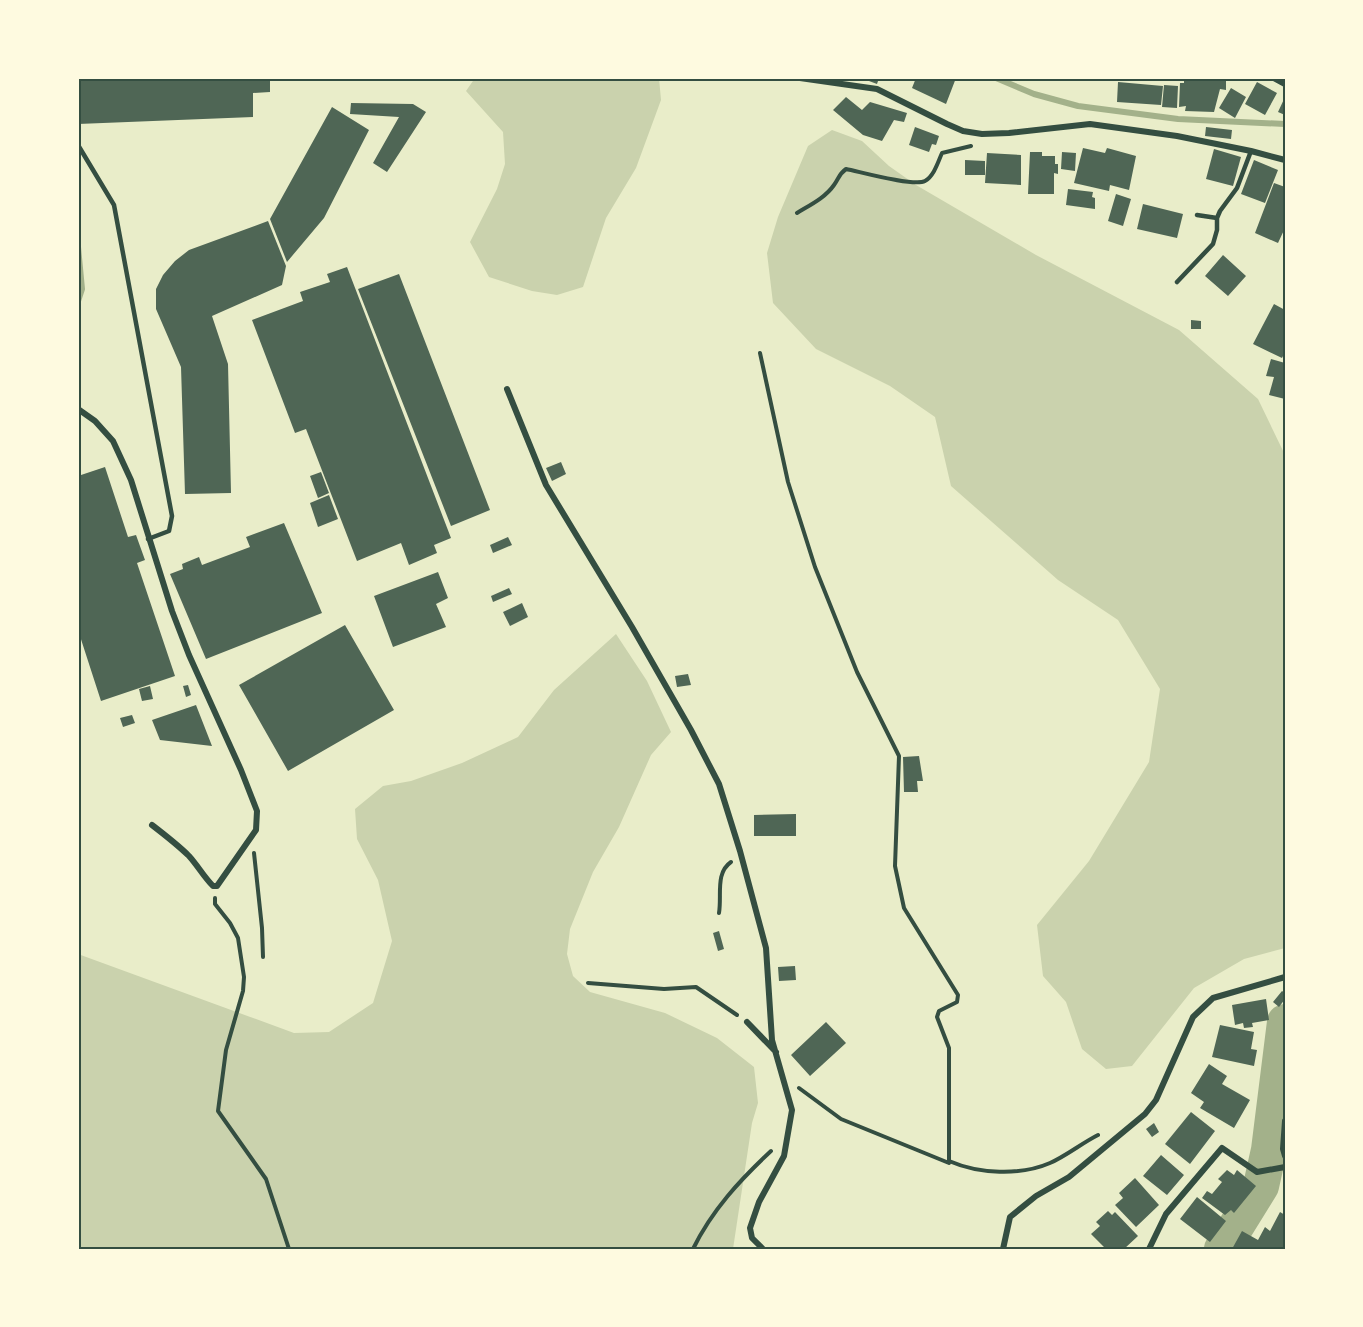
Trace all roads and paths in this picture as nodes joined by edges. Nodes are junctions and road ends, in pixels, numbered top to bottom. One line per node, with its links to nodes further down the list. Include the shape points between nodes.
1 (800, 78): 4 (street, via 877,88 946,124)
2 (1274, 78): 3 (street)
3 (1285, 84)
4 (982, 134): 6 (street, via 1090,124); 8 (path, via 978,142 968,147 942,153 928,180 921,183 846,169 822,197)
5 (78, 145): 15 (lane, via 114,206 172,516 169,531)
6 (1251, 151): 7 (street); 10 (lane, via 1237,188)
7 (1285, 160)
8 (797, 213)
9 (1197, 215): 10 (lane)
10 (1217, 218): 11 (lane, via 1213,244)
11 (1177, 282)
12 (760, 353): 31 (path, via 788,482 815,567 853,661 899,756 895,866 904,908 958,995 957,1002 939,1011 937,1017 949,1048 948,1158)
13 (507, 389): 18 (street, via 546,485 632,627 719,784)
14 (78, 409): 15 (street, via 113,441 131,480)
15 (148, 539): 17 (street, via 189,655 257,811)
16 (152, 825): 19 (street, via 191,858)
17 (252, 836): 19 (street, via 223,879); 21 (path)
18 (742, 859): 20 (path, via 722,869); 25 (street, via 766,948)
19 (213, 886): 33 (path, via 215,904 238,938 244,977 226,1050 218,1111 266,1179)
20 (719, 913)
21 (263, 957)
22 (1285, 977): 36 (street, via 1213,998 1206,1004 1193,1017 1156,1100 1145,1114 1068,1177 1010,1217)
23 (588, 983): 24 (path, via 664,989 696,987)
24 (747, 1022): 25 (street)
25 (776, 1052): 26 (street)
26 (785, 1085): 28 (street, via 792,1110); 31 (path, via 803,1089 841,1119)
27 (1285, 1121): 30 (street)
28 (789, 1134): 34 (path, via 736,1184); 35 (street, via 784,1156 750,1228 752,1238)
29 (1100, 1134): 31 (path, via 1035,1169 982,1170)
30 (1285, 1156)
31 (953, 1163)
32 (1285, 1167): 37 (street, via 1257,1172 1222,1148 1166,1215)
33 (289, 1249)
34 (693, 1249)
35 (763, 1249)
36 (1003, 1249)
37 (1149, 1249)

